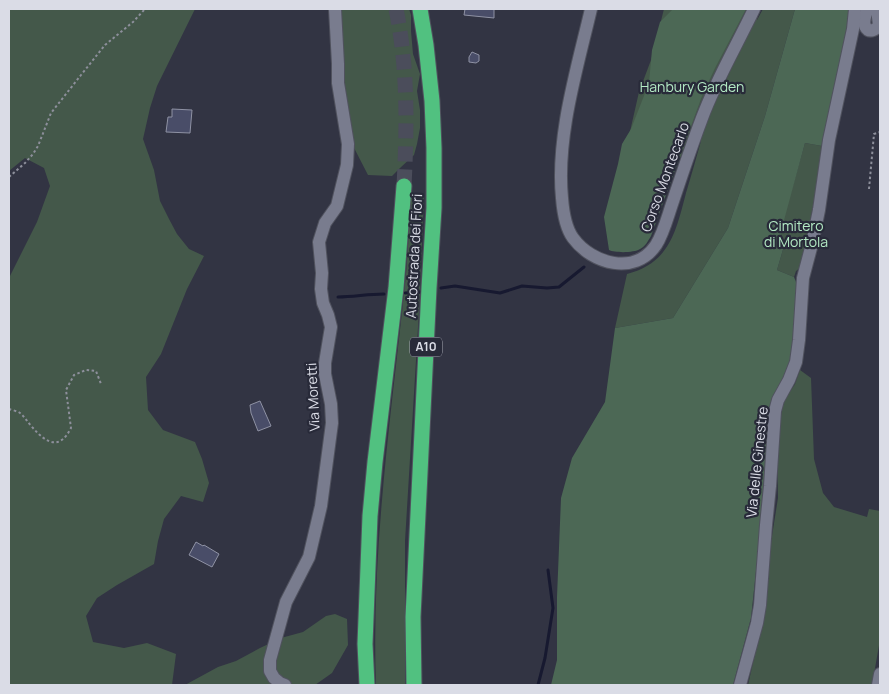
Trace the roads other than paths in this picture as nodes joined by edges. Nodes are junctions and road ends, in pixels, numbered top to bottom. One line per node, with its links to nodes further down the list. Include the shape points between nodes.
1 (335, 9): 10 (street, Via Moretti, via 338,84 348,144 347,165 337,206 325,223 319,242 321,289 331,327 325,374 332,423 321,506 310,557 286,602 270,660 274,678)
2 (420, 9): 12 (highway, Autostrada dei Fiori / A10, via 432,101 434,208 413,617)
3 (591, 9): 4 (street, Corso Montecarlo, via 565,123 561,197 573,238 587,252 602,260 625,264 642,258 656,245 711,96)
4 (754, 9)
5 (855, 9): 13 (street, Via delle Ginestre, via 819,210 803,278 796,362 775,411 760,605)
6 (867, 9): 7 (street, via 865,24 873,30 879,25)
7 (878, 9)
8 (404, 186): 11 (highway, Autostrada dei Fiori / A10, via 370,516 365,644)
9 (880, 674): 14 (street)
10 (285, 685)
11 (367, 685)
12 (414, 685)
13 (740, 685)
14 (878, 685)

